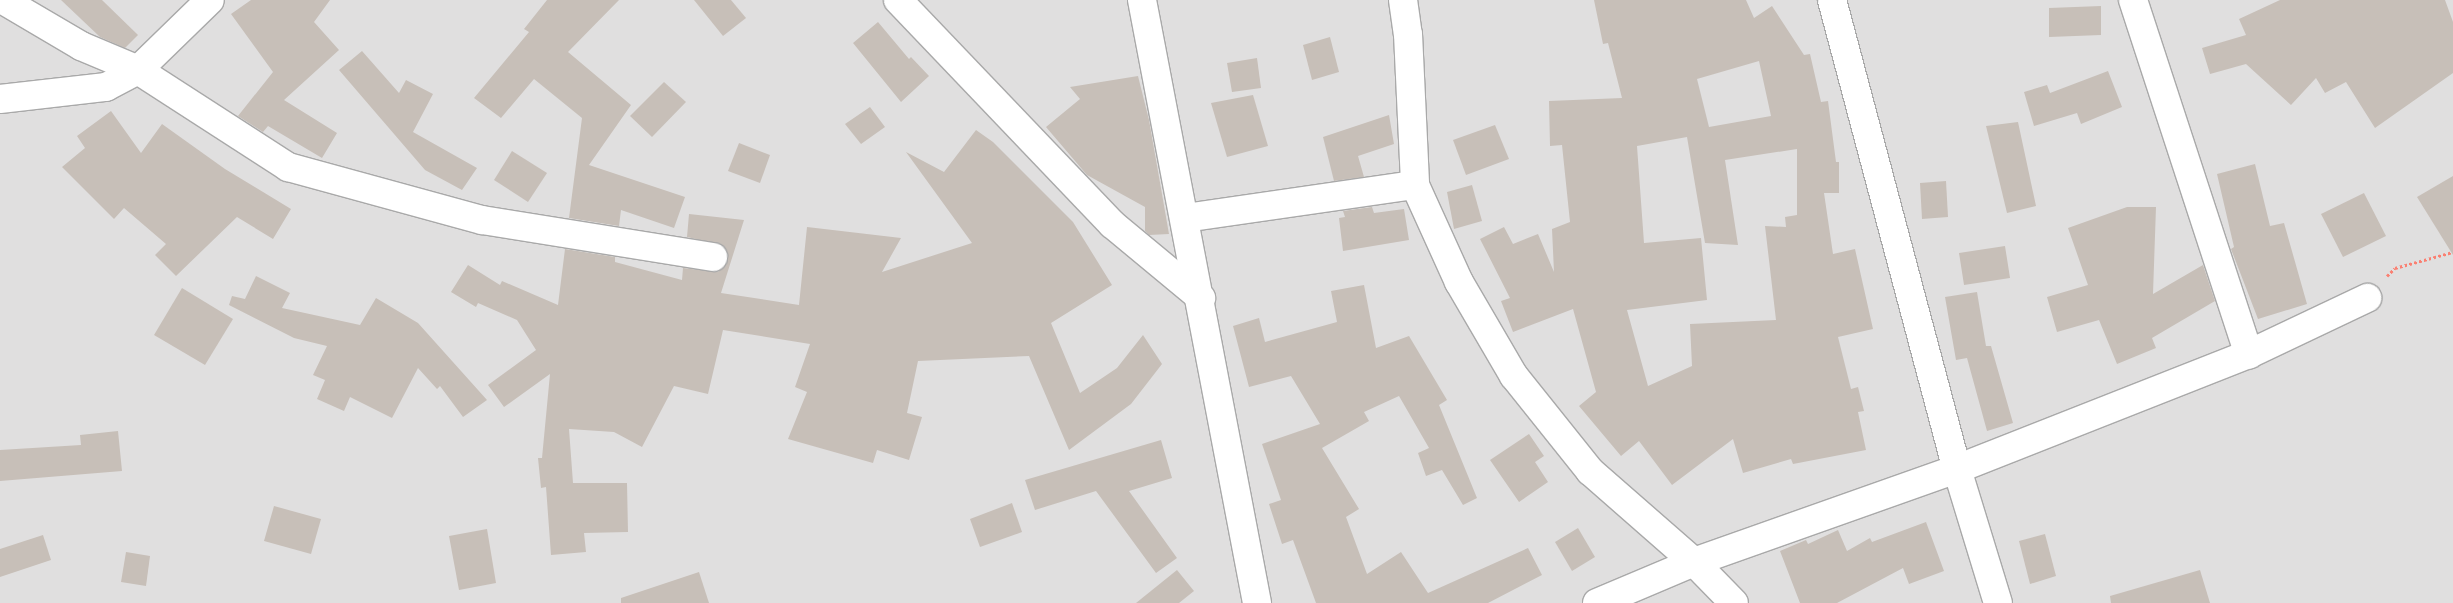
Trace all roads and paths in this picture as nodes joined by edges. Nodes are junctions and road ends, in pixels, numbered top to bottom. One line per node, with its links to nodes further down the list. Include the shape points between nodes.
1 (3, 0): 8 (street, via 82,46)
2 (210, 0): 8 (street)
3 (898, 0): 14 (street, via 1112,224)
4 (1142, 0): 11 (street)
5 (1403, 0): 10 (street, via 1408,34)
6 (1832, 0): 17 (street)
7 (2133, 0): 16 (street)
8 (138, 70): 9 (street, via 106,87); 13 (street, via 288,167 482,220)
9 (0, 99)
10 (1414, 185): 11 (street); 18 (street, via 1459,282 1514,376 1590,471)
11 (1185, 218): 14 (street)
12 (2453, 252): 15 (path, via 2395,268)
13 (713, 257)
14 (1201, 298): 19 (street)
15 (2367, 298): 16 (street)
16 (2249, 354): 17 (street)
17 (1957, 469): 18 (street); 22 (street)
18 (1694, 562): 20 (street); 21 (street)
19 (1257, 603)
20 (1597, 603)
21 (1734, 603)
22 (1998, 603)

